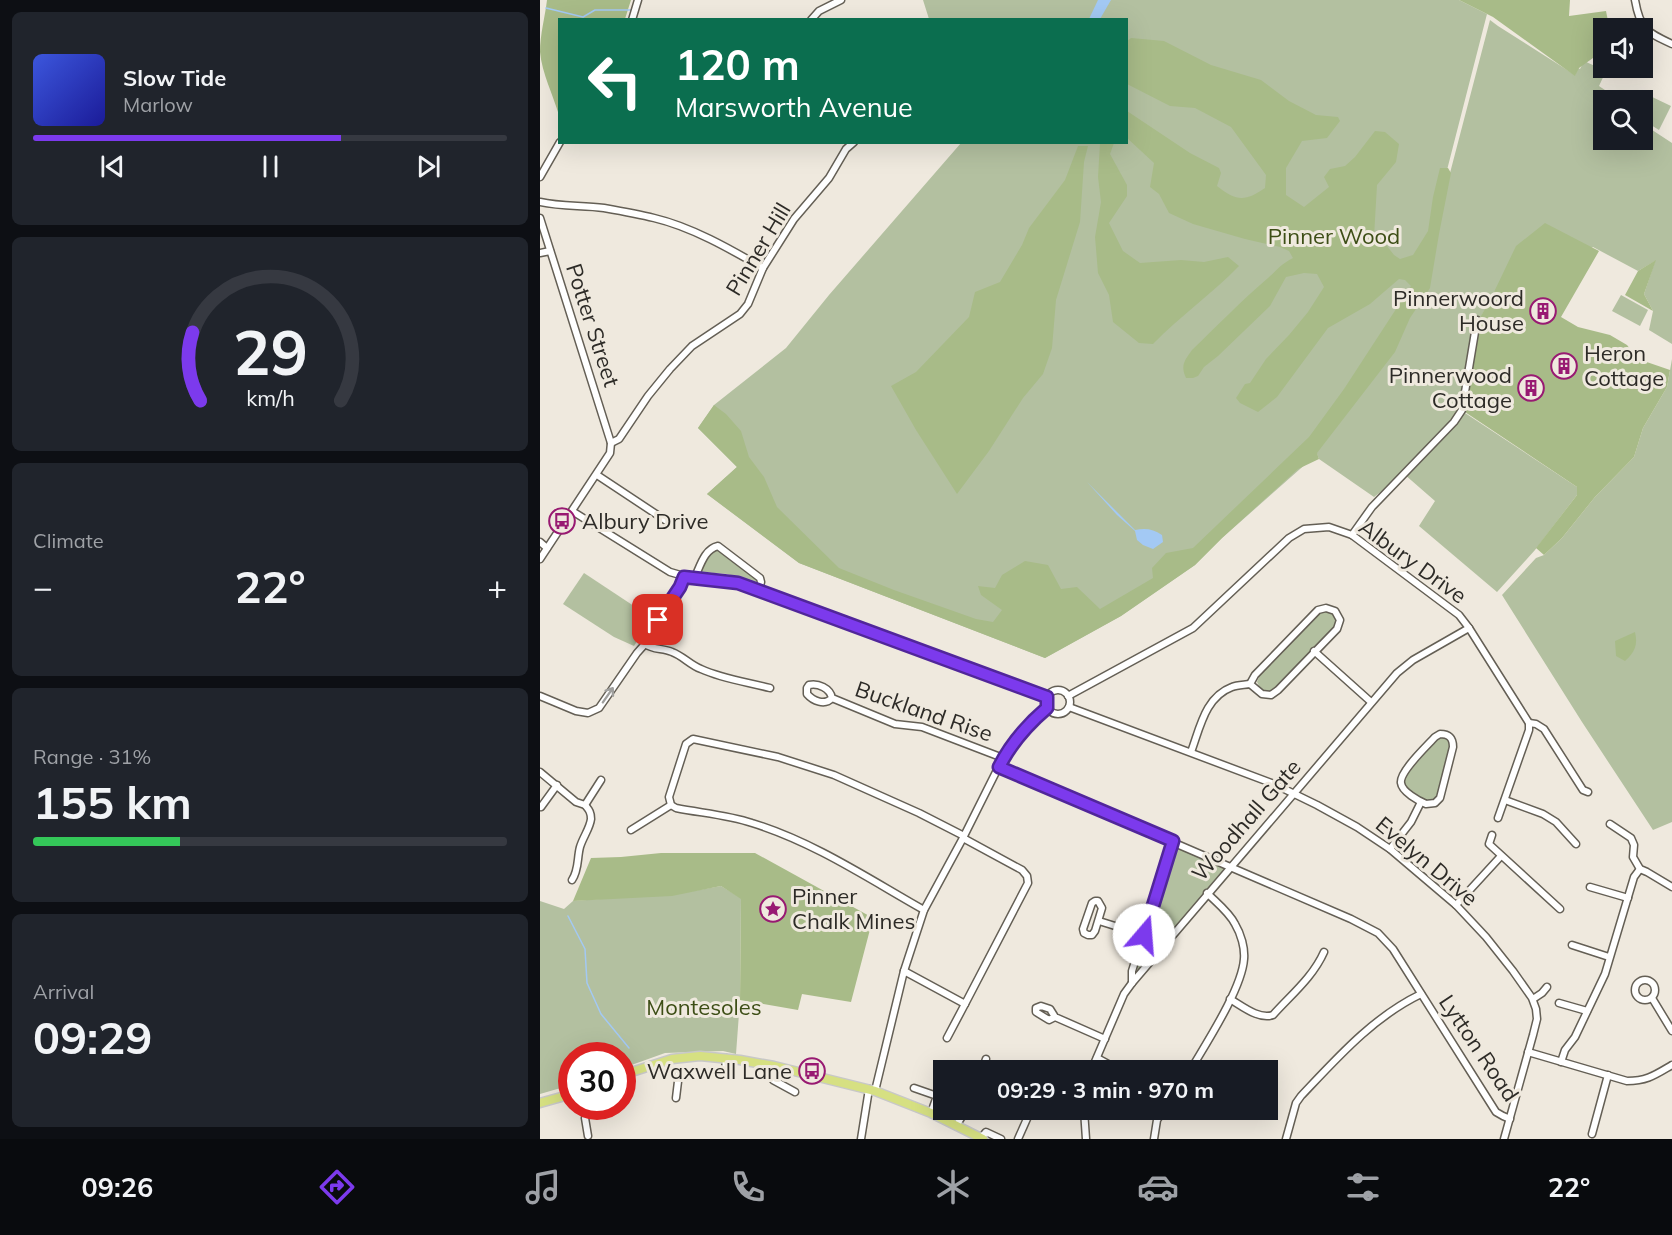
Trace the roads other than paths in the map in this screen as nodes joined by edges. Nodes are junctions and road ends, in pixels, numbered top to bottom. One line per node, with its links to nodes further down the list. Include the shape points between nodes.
1 (638, 0): 4 (street)
2 (841, 0): 5 (street)
3 (1635, 0): 6 (street)
4 (633, 18)
5 (813, 18)
6 (1638, 18)
7 (1653, 36): 8 (street)
8 (1672, 44)
9 (559, 144): 11 (street)
10 (844, 146): 16 (street, Pinner Hill, via 829,178 794,219)
11 (540, 177)
12 (540, 202): 16 (street, via 603,208 671,223 723,245)
13 (540, 218): 14 (street, Potter Street)
14 (550, 250): 15 (street); 18 (street, Potter Street)
15 (540, 253)
16 (763, 268): 18 (street, Pinner Hill, via 740,314 688,350 648,396 619,439)
17 (1477, 320): 22 (street, via 1462,411 1372,507)
18 (611, 443): 19 (street, via 610,453)
19 (597, 475): 20 (street); 21 (street)
20 (572, 511): 24 (street); 26 (street, via 656,564)
21 (668, 522)
22 (1352, 535): 29 (street, Albury Drive, via 1459,615); 35 (street, Albury Drive, via 1329,527 1304,529 1289,538 1193,628)
23 (540, 542): 24 (street)
24 (547, 548): 25 (street)
25 (540, 559)
26 (684, 577): 27 (street); 30 (street)
27 (694, 579): 28 (street, via 738,583); 28 (street, via 707,551 718,546 760,578)
28 (759, 590): 36 (street)
29 (1469, 627): 38 (street, Woodhall Gate, via 1405,666); 41 (street, Albury Drive)
30 (645, 644): 33 (street, via 673,652 715,675); 34 (street, one-way to 30, via 576,711 588,713 599,708)
31 (1314, 651): 32 (street, via 1271,695 1262,694); 32 (street, via 1337,628 1340,620 1335,611 1318,610); 38 (street)
32 (1250, 684): 42 (street, via 1233,686 1218,694 1208,707)
33 (770, 688)
34 (540, 696)
35 (1068, 696): 36 (street, via 1055,690); 39 (street)
36 (1047, 697): 40 (street)
37 (832, 698): 43 (street, Buckland Rise, via 895,724 922,727)
38 (1371, 702): 49 (street, Woodhall Gate)
39 (1069, 706): 40 (street, via 1060,714); 42 (street, Evelyn Drive)
40 (1047, 708): 43 (street)
41 (1529, 723): 48 (street, via 1544,729); 50 (street)
42 (1191, 752): 49 (street, Evelyn Drive)
43 (1003, 758): 44 (street)
44 (999, 767): 59 (street); 60 (street, Lytton Road)
45 (540, 772): 47 (street)
46 (601, 780): 52 (street)
47 (557, 785): 52 (street); 54 (street)
48 (1588, 792)
49 (1294, 793): 62 (street, Evelyn Drive); 64 (street, Woodhall Gate)
50 (1505, 800): 55 (street); 61 (street, via 1556,822)
51 (1421, 802): 51 (street, via 1404,789 1402,774 1435,737 1445,734 1453,747 1440,798 1435,803); 62 (street)
52 (585, 805): 66 (street, via 591,812 591,822)
53 (671, 805): 57 (street); 59 (street, via 669,797 686,744 693,739 778,757 834,775); 73 (street, via 750,822 788,836)
54 (541, 807)
55 (1498, 818)
56 (1610, 824): 65 (street, via 1631,838 1633,857)
57 (634, 830)
58 (1492, 835): 63 (street, via 1489,843)
59 (964, 837): 73 (street); 89 (street, via 1022,870 1028,883)
60 (1173, 841): 64 (street, Lytton Road); 75 (street)
61 (1576, 844)
62 (1390, 849): 71 (street, Evelyn Drive)
63 (1501, 856): 71 (street); 72 (street)
64 (1231, 866): 69 (street, Woodhall Gate); 84 (street, Lytton Road, via 1378,933 1393,949)
65 (1640, 869): 68 (street); 70 (street)
66 (572, 880)
67 (1590, 887): 70 (street)
68 (1672, 887)
69 (1207, 893): 80 (street, Woodhall Gate); 86 (street, via 1228,913 1241,938 1244,959)
70 (1628, 898): 79 (street)
71 (1456, 904): 87 (street, Evelyn Drive)
72 (1560, 909)
73 (924, 910): 81 (street)
74 (1099, 921): 74 (street, via 1092,935 1084,933 1095,901 1102,908); 75 (street)
75 (1144, 935): 77 (street)
76 (1572, 945): 79 (street)
77 (1137, 952): 80 (street); 82 (street)
78 (1323, 952): 86 (street, via 1313,973 1272,1015 1260,1016)
79 (1610, 957): 90 (street)
80 (1152, 959): 82 (street, Woodhall Gate)
81 (904, 972): 89 (street); 106 (street)
82 (1132, 983): 94 (street, Woodhall Gate)
83 (1547, 987): 87 (street)
84 (1421, 994): 112 (street, Lytton Road, via 1496,1112); 127 (street, via 1365,1032 1301,1096)
85 (1652, 998): 92 (street)
86 (1230, 999): 99 (street)
87 (1533, 999): 95 (street, via 1537,1019)
88 (1559, 1003): 90 (street)
89 (965, 1004): 93 (street)
90 (1587, 1011): 100 (street)
91 (1055, 1017): 94 (street)
92 (1672, 1031)
93 (947, 1038)
94 (1105, 1039): 97 (street, Woodhall Gate)
95 (1528, 1052): 100 (street); 112 (street)
96 (726, 1058): 102 (main road); 103 (main road, via 672,1059); 109 (street, via 725,1072 678,1073)
97 (1096, 1058): 98 (street)
98 (1100, 1060)
99 (1196, 1060)
100 (1561, 1062): 104 (street)
101 (1672, 1065): 104 (street, via 1639,1081)
102 (774, 1066): 106 (main road); 107 (street, via 773,1080)
103 (636, 1071)
104 (1608, 1075): 119 (street)
105 (915, 1088): 111 (street, via 937,1095)
106 (872, 1090): 111 (main road); 121 (street)
107 (795, 1092)
108 (558, 1098): 110 (main road)
109 (676, 1098)
110 (540, 1103)
111 (931, 1113): 118 (main road)
112 (1510, 1119): 128 (street)
113 (585, 1120): 120 (street)
114 (960, 1120): 118 (street)
115 (1026, 1120): 124 (street)
116 (1085, 1120): 125 (street)
117 (1157, 1120): 126 (street)
118 (956, 1126): 122 (main road)
119 (1592, 1134)
120 (588, 1136)
121 (861, 1139)
122 (982, 1139): 123 (street, via 986,1132)
123 (1002, 1139)
124 (1017, 1139)
125 (1086, 1139)
126 (1154, 1139)
127 (1286, 1139)
128 (1504, 1139)

